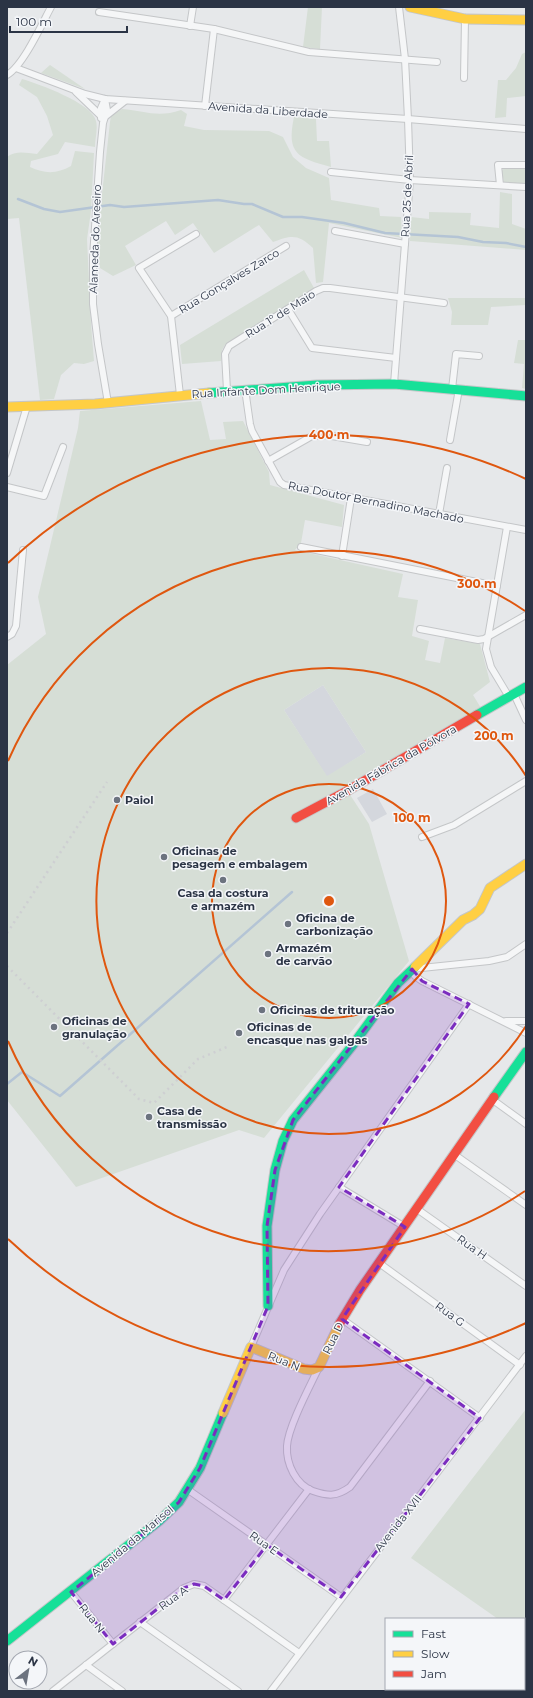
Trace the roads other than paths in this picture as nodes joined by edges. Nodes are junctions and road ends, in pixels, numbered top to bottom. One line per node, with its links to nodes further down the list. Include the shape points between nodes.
1 (51, 7): 12 (street)
2 (193, 7): 8 (street)
3 (399, 7): 10 (street, Rua 25 de Abril)
4 (410, 7): 6 (street)
5 (99, 12): 8 (street)
6 (465, 19): 7 (street); 14 (street)
7 (526, 20)
8 (190, 26): 9 (street)
9 (214, 29): 10 (street, via 309,52); 18 (street)
10 (405, 60): 11 (street); 20 (street, Rua 25 de Abril)
11 (437, 62)
12 (16, 68): 13 (street); 15 (street, Avenida da Liberdade)
13 (7, 75)
14 (464, 78)
15 (75, 91): 16 (street, Avenida da Liberdade); 19 (street, Alameda do Areeiro)
16 (105, 99): 17 (street, Avenida da Liberdade); 19 (street, Alameda do Areeiro, via 107,107)
17 (125, 101): 18 (street, Avenida da Liberdade); 19 (street)
18 (205, 106): 20 (street, Avenida da Liberdade)
19 (103, 115): 43 (street, Alameda do Areeiro, via 93,238 94,304)
20 (408, 119): 21 (street, Avenida da Liberdade); 24 (street, Rua 25 de Abril)
21 (526, 129)
22 (526, 165): 25 (street, via 498,165)
23 (331, 172): 24 (street)
24 (410, 180): 25 (street); 29 (street, Rua 25 de Abril)
25 (500, 185): 26 (street)
26 (526, 187)
27 (334, 231): 29 (street)
28 (196, 234): 34 (street, via 139,268)
29 (405, 244): 31 (street, Rua 25 de Abril)
30 (286, 246): 34 (street, Rua Gonçalves Zarco)
31 (401, 298): 32 (street, Rua 1º de Maio); 33 (street, Rua 1º de Maio, via 323,288); 36 (street, Rua 25 de Abril)
32 (444, 303)
33 (288, 309): 36 (street, via 312,348); 40 (street, Rua 1º de Maio, via 229,346 224,359)
34 (171, 316): 41 (street)
35 (479, 356): 39 (street, via 456,354)
36 (396, 358): 37 (street, Rua 25 de Abril)
37 (394, 384): 38 (street, Rua Infante Dom Henrique); 39 (street, Rua Infante Dom Henrique)
38 (245, 389): 40 (street, Rua Infante Dom Henrique); 49 (street, Rua Doutor Bernadino Machado, via 250,424)
39 (455, 389): 42 (street, Rua Infante Dom Henrique); 46 (street)
40 (226, 390): 41 (street, Rua Infante Dom Henrique)
41 (180, 395): 43 (street, Rua Infante Dom Henrique)
42 (526, 396)
43 (108, 403): 44 (street, Rua Infante Dom Henrique)
44 (27, 406): 45 (street, Rua Infante Dom Henrique); 51 (street)
45 (7, 407)
46 (450, 440)
47 (367, 442): 49 (street, via 326,435 312,436)
48 (63, 447): 52 (street, via 44,496)
49 (268, 461): 53 (street, Rua Doutor Bernadino Machado, via 284,485)
50 (446, 468): 54 (street)
51 (7, 473)
52 (7, 487)
53 (351, 498): 54 (street, Rua Doutor Bernadino Machado); 59 (street)
54 (439, 514): 55 (street, Rua Doutor Bernadino Machado)
55 (508, 527): 56 (street, Rua Doutor Bernadino Machado); 60 (street)
56 (526, 530)
57 (301, 547): 59 (street)
58 (23, 550): 63 (street, via 16,626)
59 (342, 556): 60 (street)
60 (497, 586): 64 (street)
61 (526, 615): 64 (street)
62 (420, 629): 64 (street, via 478,640)
63 (7, 637)
64 (487, 638): 66 (street, via 486,648 491,667)
65 (526, 687): 66 (street, Avenida Fábrica da Pólvora)
66 (511, 696): 67 (street); 69 (street, Avenida Fábrica da Pólvora, via 347,792)
67 (526, 720)
68 (526, 780): 70 (street, via 454,825)
69 (296, 818)
70 (422, 837)
71 (526, 864): 73 (street, via 490,888 480,909 463,920)
72 (526, 944): 73 (street, via 507,956 489,961)
73 (412, 969): 74 (street, via 415,976 422,981); 88 (street, via 398,982 352,1046 293,1120 283,1141 275,1170 267,1226)
74 (469, 1004): 75 (street); 82 (street)
75 (500, 1020): 76 (street); 77 (street)
76 (526, 1021)
77 (526, 1033)
78 (526, 1052): 79 (street, Rua D)
79 (493, 1100): 80 (street); 81 (street, Rua D)
80 (526, 1124)
81 (455, 1155): 83 (street); 84 (street, Rua D)
82 (339, 1187): 85 (street); 88 (street, via 284,1270)
83 (526, 1205)
84 (417, 1209): 85 (street, Rua D); 87 (street, Rua H)
85 (405, 1227): 86 (street, Rua D)
86 (379, 1263): 89 (street, Rua D); 92 (street, Rua G)
87 (526, 1286)
88 (268, 1306): 90 (street)
89 (342, 1319): 93 (street, Rua D); 94 (street)
90 (251, 1347): 93 (street, Rua N, via 304,1369 312,1370); 96 (street, Avenida da Marisol, via 200,1468)
91 (526, 1356): 92 (street, Avenida XVII)
92 (520, 1365): 95 (street, Avenida XVII)
93 (319, 1367): 97 (street, Rua D, via 287,1446 289,1465 296,1479)
94 (430, 1381): 95 (street); 97 (street, Rua D, via 350,1487 341,1494 327,1495)
95 (480, 1418): 100 (street, Avenida XVII)
96 (187, 1489): 98 (street, Rua E); 99 (street, Avenida da Marisol, via 179,1502 159,1521)
97 (309, 1489): 98 (street)
98 (267, 1545): 100 (street, Rua E); 101 (street)
99 (71, 1592): 103 (street, Avenida da Marisol); 104 (street, Rua N)
100 (341, 1597): 105 (street, Avenida XVII)
101 (224, 1600): 102 (street, Rua A, via 204,1586 194,1584 184,1588); 105 (street, Rua A)
102 (140, 1622): 104 (street, Rua A); 109 (street)
103 (7, 1642)
104 (113, 1644): 106 (street, Rua A)
105 (299, 1653): 110 (street, Avenida XVII)
106 (86, 1665): 107 (street, Rua A); 108 (street)
107 (53, 1691)
108 (122, 1691)
109 (238, 1691)
110 (271, 1691)

